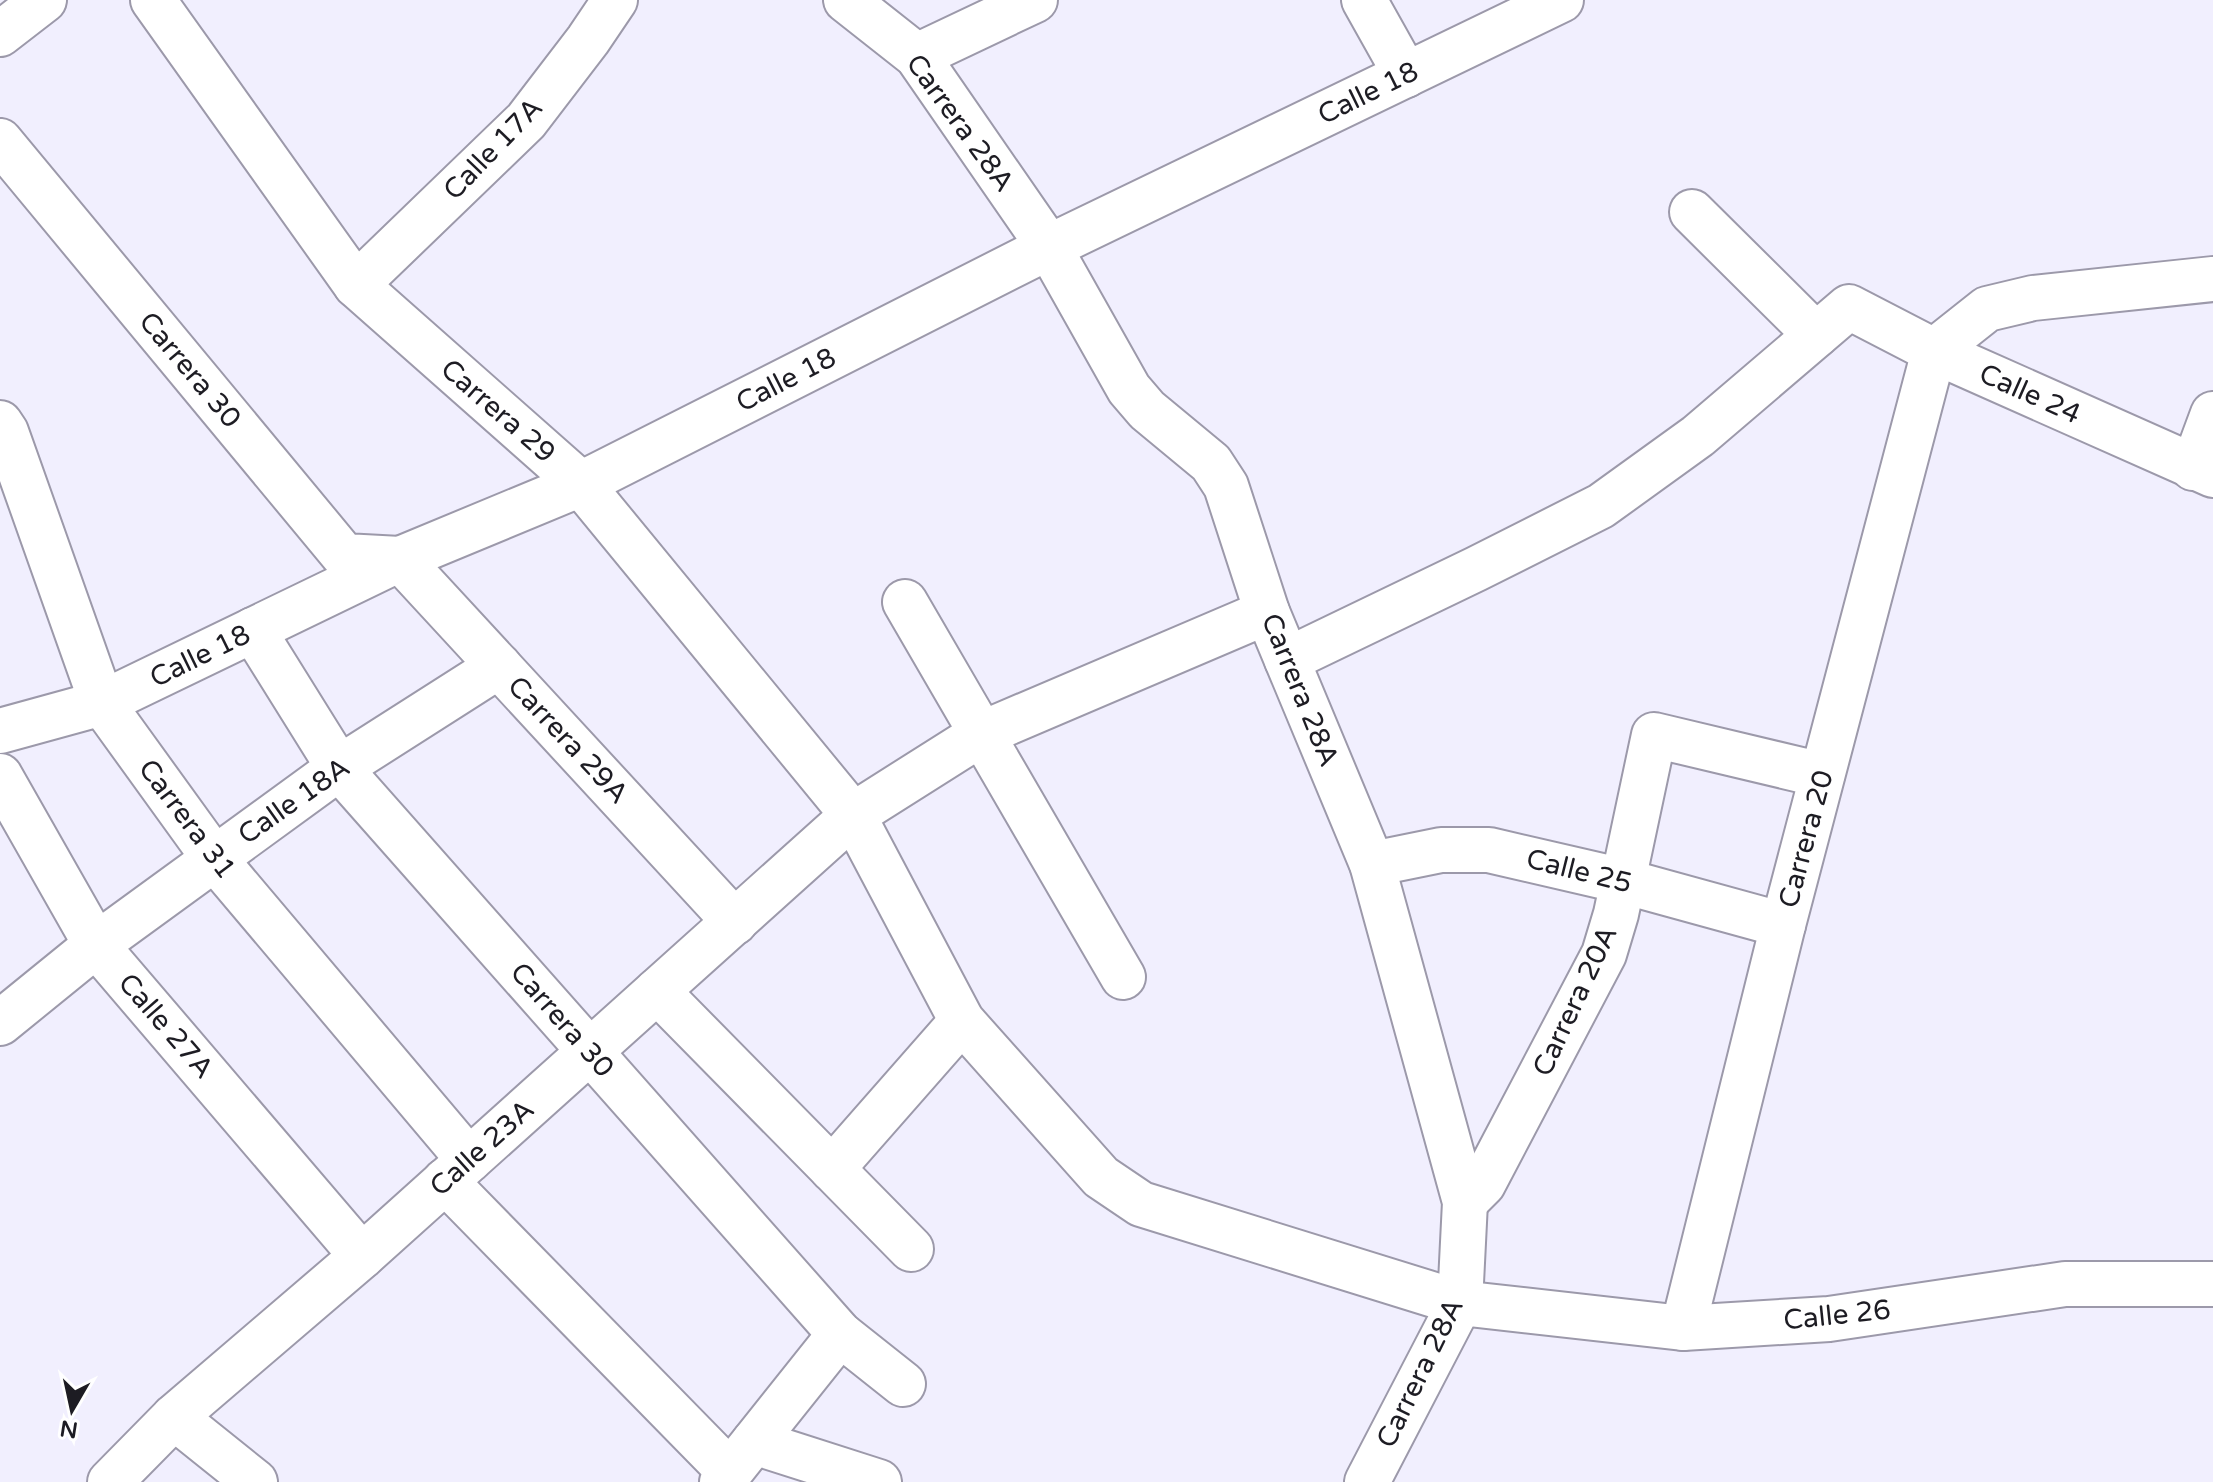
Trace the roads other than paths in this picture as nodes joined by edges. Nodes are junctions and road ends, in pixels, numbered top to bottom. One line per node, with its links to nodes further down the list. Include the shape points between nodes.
1 (44, 0): 8 (street)
2 (153, 0): 15 (street, Carrera 29)
3 (615, 0): 15 (street, Calle 17A, via 526,121)
4 (846, 0): 9 (street, Carrera 28A)
5 (1035, 0): 9 (street)
6 (1364, 0): 10 (street)
7 (1561, 0): 10 (street, Calle 18)
8 (0, 34)
9 (917, 56): 13 (street, Carrera 28A)
10 (1406, 75): 13 (street, Calle 18)
11 (0, 141): 22 (street, Carrera 30, via 344,556)
12 (1692, 212): 16 (street)
13 (1049, 247): 21 (street, Calle 18); 24 (street, Carrera 28A, via 1129,389 1211,463 1226,486)
14 (2213, 279): 17 (street, via 2033,298 1987,309)
15 (356, 285): 21 (street, Carrera 29)
16 (1816, 335): 17 (street, Calle 24, via 1849,307); 26 (street, via 1698,436 1601,506)
17 (1934, 351): 20 (street, Calle 24); 32 (street, Carrera 20)
18 (2213, 414): 20 (street)
19 (0, 423): 28 (street, Carrera 31)
20 (2203, 471)
21 (581, 484): 22 (street, Calle 18); 34 (street, Carrera 29)
22 (400, 559): 25 (street, Calle 18); 27 (street, Carrera 29A)
23 (905, 602): 30 (street)
24 (1267, 612): 26 (street, Carrera 28A); 30 (street, Calle 23A)
25 (253, 630): 28 (street, Calle 18); 31 (street, Carrera 30)
26 (1287, 660): 36 (street, Carrera 28A)
27 (499, 666): 31 (street, Calle 18A); 38 (street, Carrera 29A)
28 (102, 703): 29 (street, Calle 18); 35 (street, Carrera 31)
29 (0, 731)
30 (981, 734): 34 (street, Calle 23A); 41 (street)
31 (339, 768): 35 (street, Calle 18A); 45 (street, Carrera 30)
32 (1822, 775): 37 (street, Carrera 20A, via 1654,735); 39 (street, Carrera 20)
33 (0, 776): 40 (street, Calle 27A)
34 (853, 815): 38 (street, Calle 23A); 43 (street, Carrera 29)
35 (214, 858): 40 (street, Calle 18A); 47 (street, Carrera 31)
36 (1372, 864): 37 (street, Calle 25, via 1441,850 1489,850); 48 (street, Carrera 28A)
37 (1623, 881): 39 (street, Calle 25); 48 (street, Carrera 20A, via 1604,954 1483,1184)
38 (735, 922): 42 (street, Calle 23A)
39 (1783, 925): 53 (street, Carrera 20)
40 (96, 945): 44 (street, Calle 18A); 50 (street, Calle 27A)
41 (1123, 977)
42 (657, 991): 45 (street, Calle 23A); 46 (street)
43 (962, 1021): 46 (street); 52 (street, Calle 26, via 1101,1177 1141,1204)
44 (0, 1023)
45 (589, 1051): 47 (street, Calle 23A); 54 (street, Carrera 30)
46 (832, 1169): 49 (street)
47 (457, 1170): 50 (street, Calle 23A); 57 (street)
48 (1465, 1202): 52 (street, Carrera 28A)
49 (911, 1249)
50 (362, 1256): 56 (street, Calle 23A)
51 (2213, 1284): 53 (street, Calle 26, via 2065,1284 1829,1319)
52 (1460, 1303): 53 (street, Calle 26); 61 (street, Carrera 28A)
53 (1683, 1328)
54 (840, 1334): 55 (street, Carrera 30); 57 (street)
55 (903, 1384)
56 (174, 1417): 58 (street, Calle 23A); 59 (street)
57 (735, 1465): 60 (street)
58 (110, 1482)
59 (255, 1482)
60 (879, 1482)
61 (1367, 1482)

